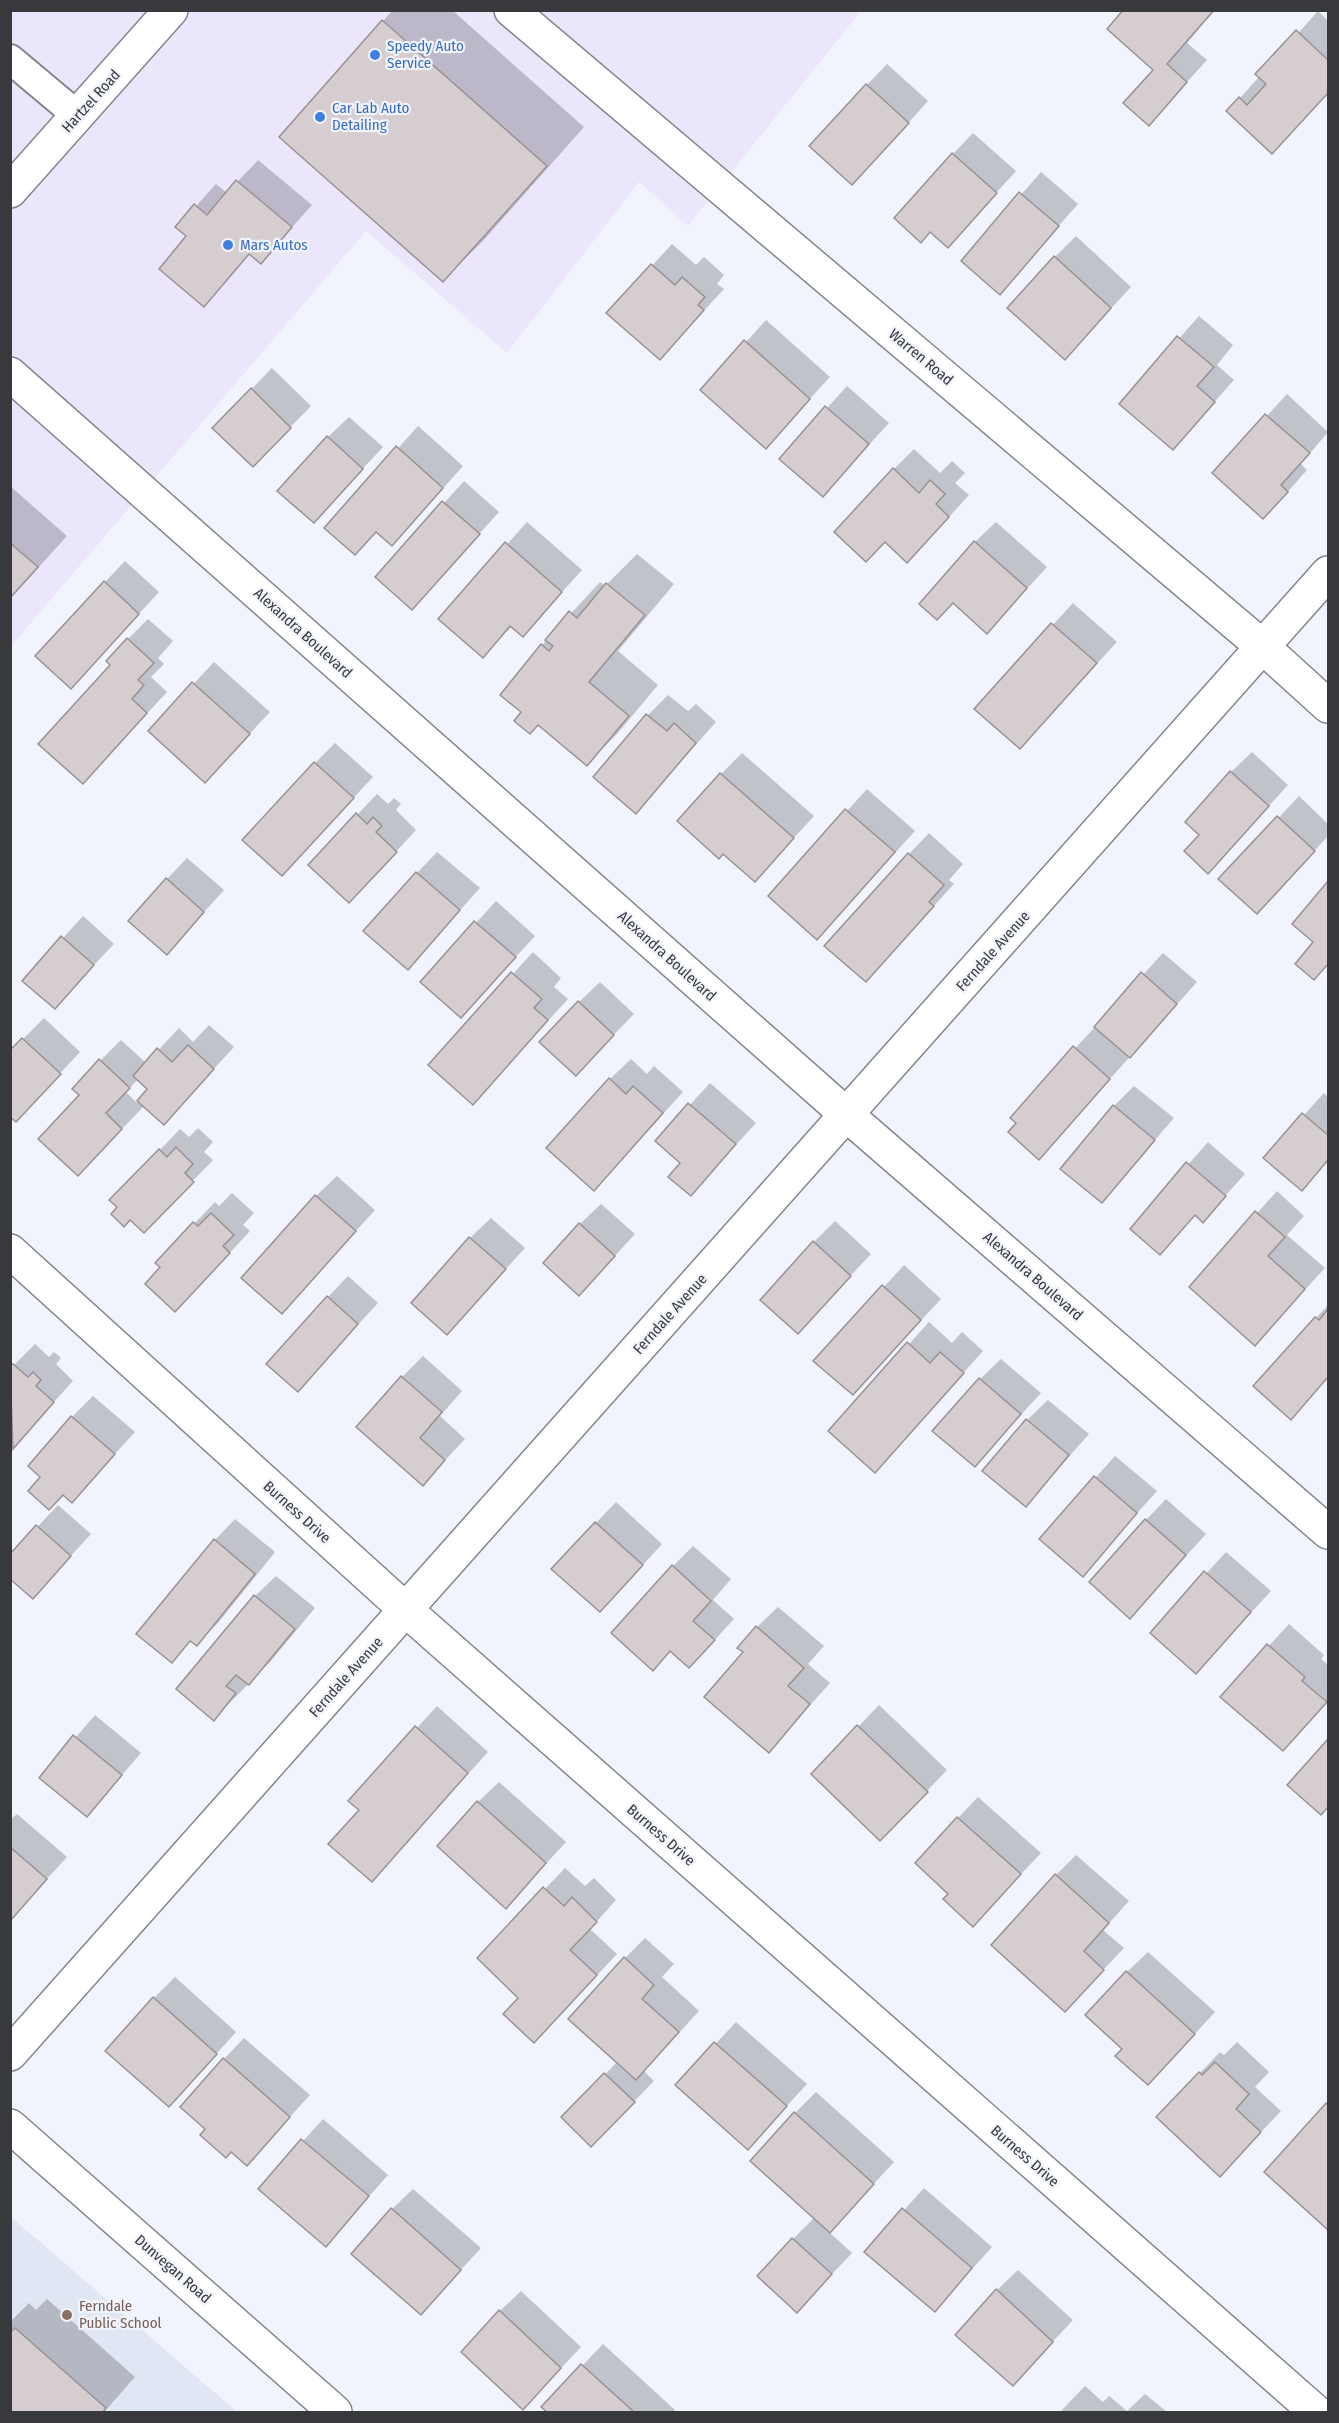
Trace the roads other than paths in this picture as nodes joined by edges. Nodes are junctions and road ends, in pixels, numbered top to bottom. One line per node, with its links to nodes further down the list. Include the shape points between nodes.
1 (171, 10): 4 (street, Hartzel Road)
2 (511, 10): 8 (street, Warren Road)
3 (10, 59): 4 (lane)
4 (78, 116): 5 (street, Hartzel Road)
5 (10, 191)
6 (10, 374): 10 (street, Alexandra Boulevard)
7 (1329, 573): 8 (street, Ferndale Avenue)
8 (1263, 647): 9 (street, Warren Road); 10 (street, Ferndale Avenue)
9 (1329, 706)
10 (847, 1115): 12 (street, Alexandra Boulevard); 13 (street, Ferndale Avenue)
11 (10, 1251): 13 (street, Burness Drive)
12 (1329, 1533)
13 (406, 1610): 14 (street, Ferndale Avenue); 17 (street, Burness Drive)
14 (10, 2054)
15 (10, 2126): 16 (street, Dunvegan Road)
16 (335, 2412)
17 (1316, 2412)

